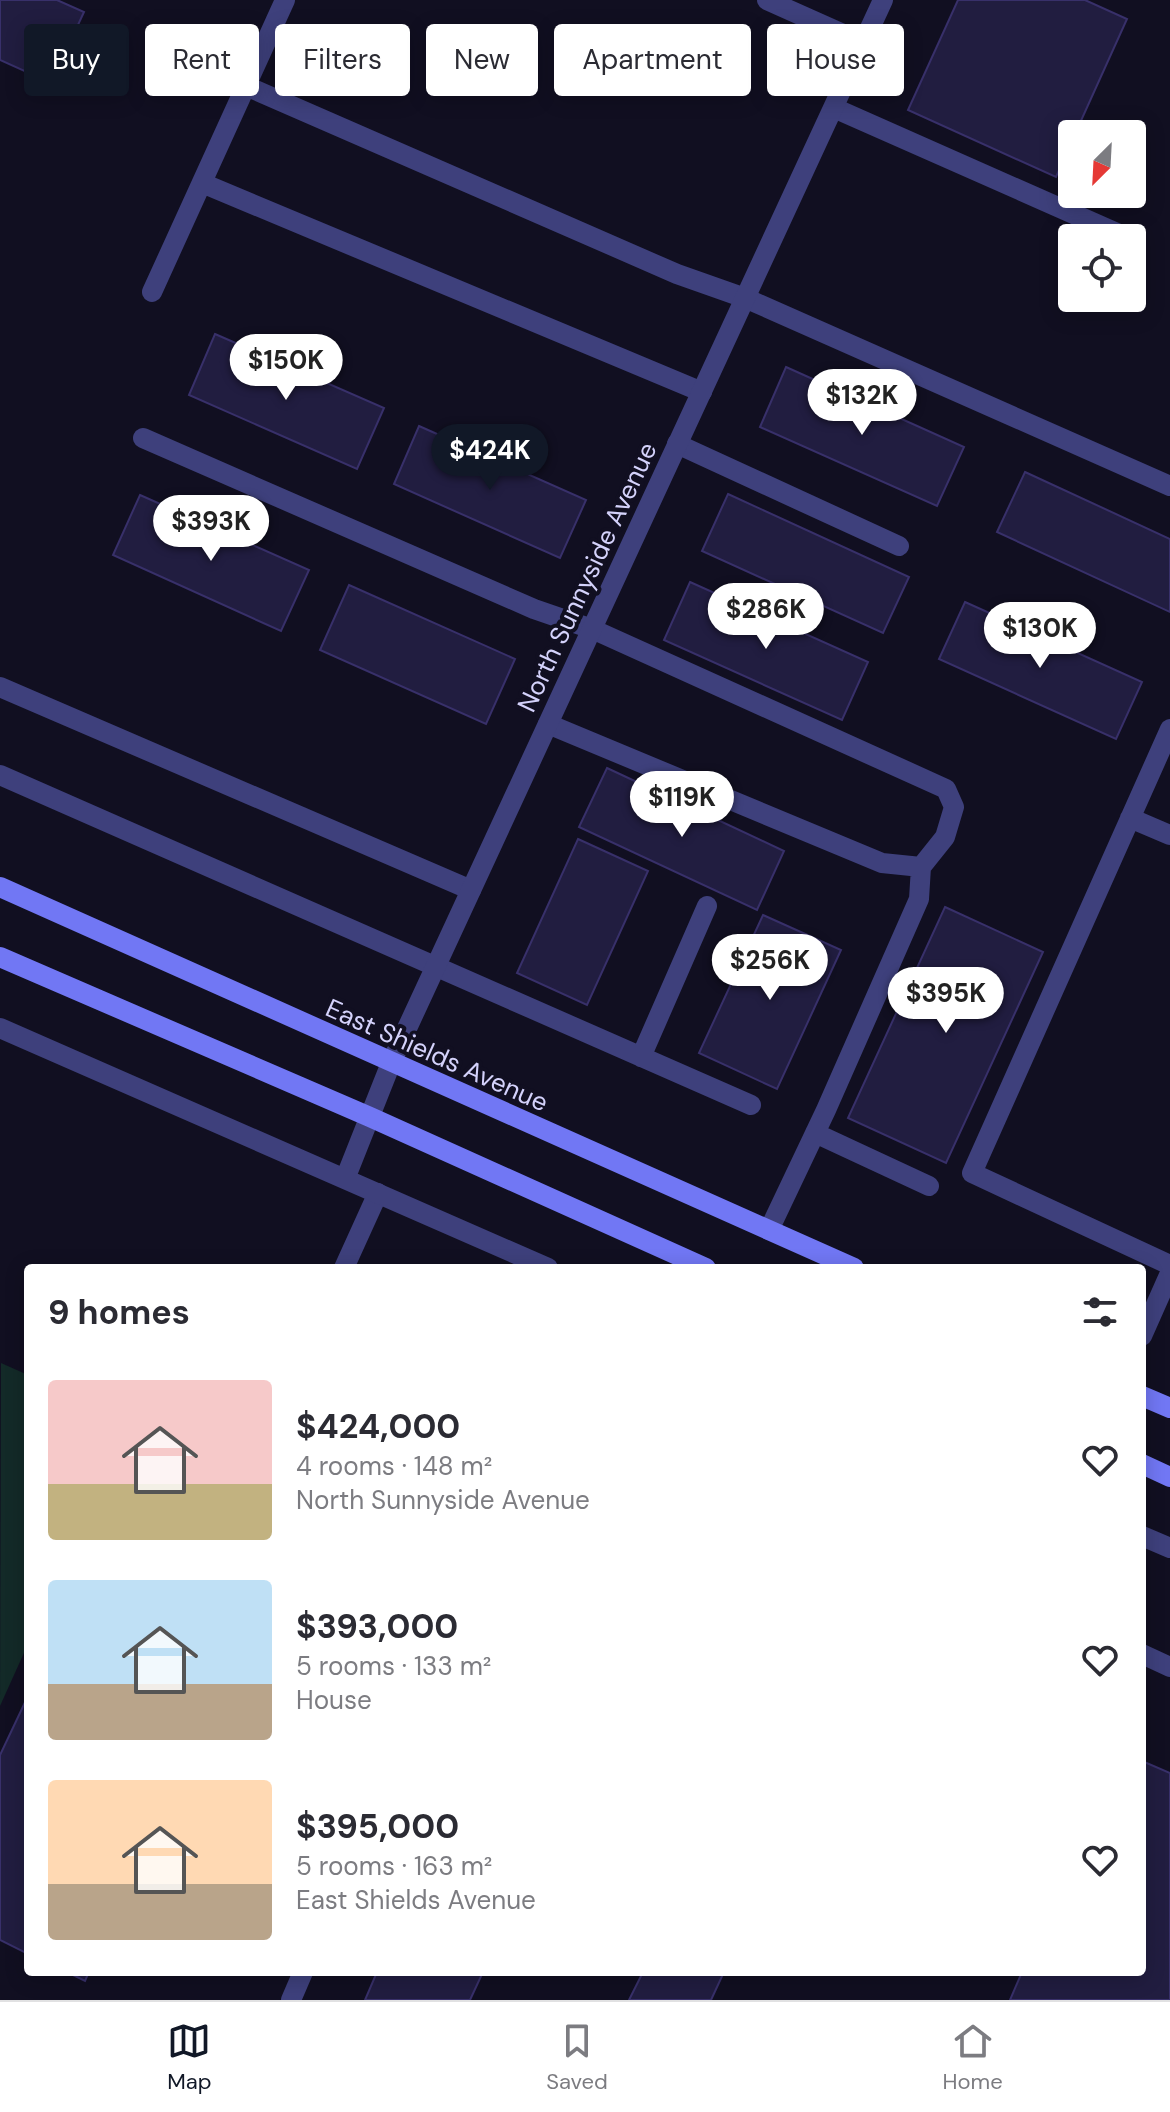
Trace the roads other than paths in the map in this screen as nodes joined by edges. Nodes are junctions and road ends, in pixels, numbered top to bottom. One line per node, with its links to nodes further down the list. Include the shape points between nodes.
1 (285, 0): 6 (street)
2 (883, 0): 5 (street, North Sunnyside Avenue)
3 (780, 2): 4 (street)
4 (825, 24)
5 (872, 24)
6 (259, 57)
7 (259, 92): 14 (street, via 677,274)
8 (241, 96): 11 (street)
9 (839, 96): 10 (street, North Sunnyside Avenue)
10 (834, 108): 12 (street); 14 (street, North Sunnyside Avenue)
11 (202, 183): 13 (street); 15 (street)
12 (1096, 224)
13 (152, 292)
14 (745, 298): 15 (street, North Sunnyside Avenue); 18 (street)
15 (702, 392): 17 (street, North Sunnyside Avenue)
16 (143, 438): 20 (street, via 534,609)
17 (677, 444): 19 (street); 20 (street, North Sunnyside Avenue)
18 (1170, 486)
19 (899, 546)
20 (592, 629): 22 (street, North Sunnyside Avenue); 27 (street, via 946,789 954,807 945,837)
21 (0, 687): 29 (street)
22 (548, 724): 27 (street, via 882,863); 29 (street, North Sunnyside Avenue)
23 (1170, 729): 25 (street)
24 (0, 775): 32 (street)
25 (1130, 818): 26 (street); 47 (street, via 972,1173)
26 (1170, 835)
27 (921, 867): 38 (street, via 919,899)
28 (0, 887): 35 (main road, East Shields Avenue)
29 (471, 890): 32 (street, North Sunnyside Avenue)
30 (707, 906): 34 (street)
31 (0, 957): 37 (main road)
32 (436, 967): 34 (street); 35 (street, North Sunnyside Avenue)
33 (0, 1028): 39 (street)
34 (641, 1057): 36 (street)
35 (391, 1063): 37 (street, North Sunnyside Avenue); 42 (main road, East Shields Avenue)
36 (751, 1105)
37 (370, 1117): 39 (street, North Sunnyside Avenue); 45 (main road)
38 (815, 1133): 40 (street); 42 (street)
39 (345, 1179): 41 (street)
40 (929, 1186)
41 (378, 1193): 43 (street); 44 (street)
42 (769, 1230): 46 (main road, East Shields Avenue)
43 (346, 1264)
44 (539, 1264)
45 (697, 1264)
46 (845, 1264)
47 (1170, 1265)
48 (1170, 1273): 49 (street)
49 (1146, 1327)
50 (1146, 1398): 51 (main road)
51 (1170, 1408)
52 (1146, 1466): 53 (main road)
53 (1170, 1477)
54 (1146, 1538): 55 (street)
55 (1170, 1548)
56 (1146, 1656): 57 (street)
57 (1170, 1667)
58 (301, 1976): 59 (street)
59 (291, 2000)

